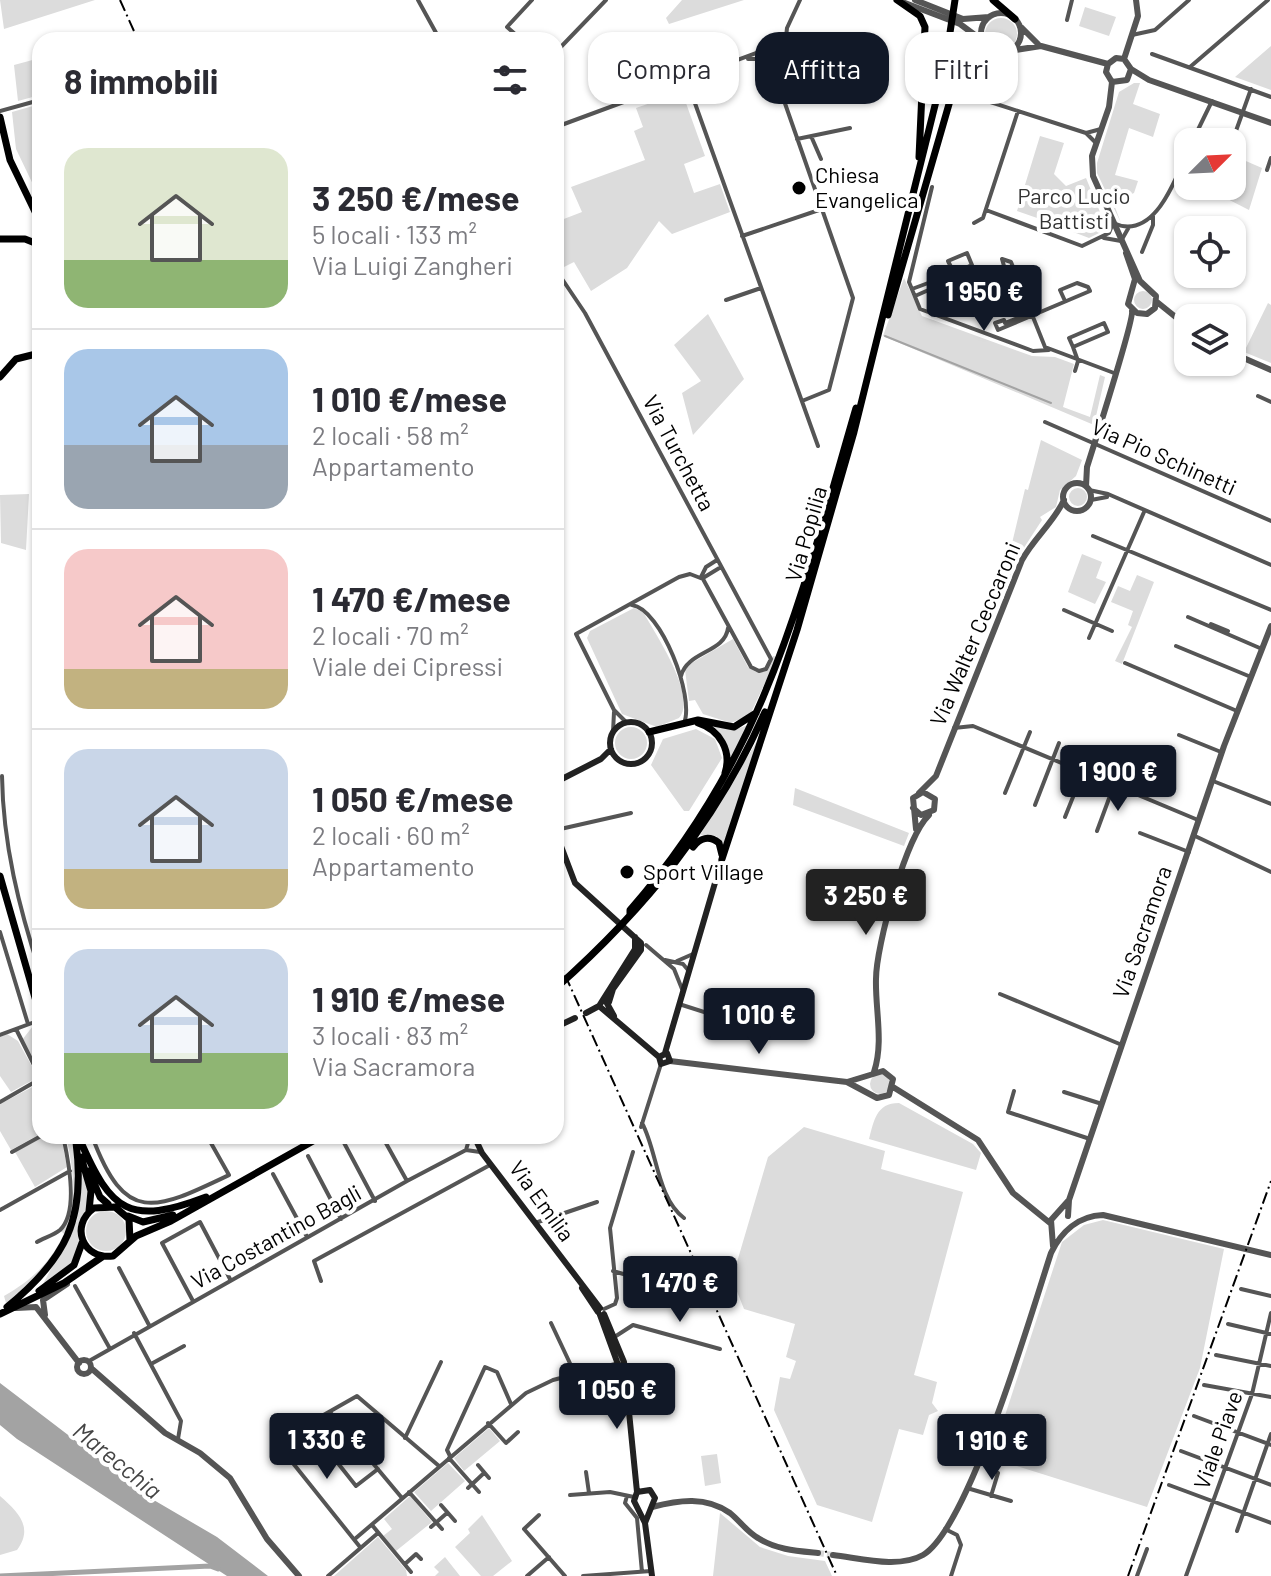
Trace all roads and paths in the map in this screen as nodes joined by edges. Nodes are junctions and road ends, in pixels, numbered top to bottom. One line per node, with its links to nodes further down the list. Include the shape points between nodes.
1 (418, 0): 19 (street)
2 (532, 0): 20 (street, via 507,27)
3 (606, 0): 26 (street)
4 (800, 0): 18 (street)
5 (898, 0): 23 (street); 68 (main road, via 920,16 925,27)
6 (915, 0): 13 (street, via 963,19)
7 (994, 0): 15 (main road)
8 (1072, 0): 14 (street)
9 (1136, 0): 16 (street)
10 (1189, 0): 17 (street)
11 (1268, 0): 37 (street)
12 (955, 4): 68 (main road, Via Popilia)
13 (989, 17): 15 (street, via 1002,13); 24 (street)
14 (1067, 20)
15 (1018, 22): 27 (street); 28 (street)
16 (1135, 23): 17 (street, via 1146,29); 25 (street)
17 (1158, 26): 25 (street)
18 (787, 28): 21 (street); 22 (street)
19 (436, 32)
20 (513, 32)
21 (783, 32)
22 (787, 32)
23 (971, 32)
24 (982, 32)
25 (1131, 36): 34 (street)
26 (564, 44)
27 (1018, 44)
28 (1041, 46): 29 (street); 36 (street)
29 (1018, 49)
30 (1152, 54): 37 (street)
31 (755, 55): 32 (street)
32 (746, 59): 33 (street); 35 (street)
33 (755, 59)
34 (1124, 59): 36 (street, via 1116,58); 38 (street)
35 (739, 62)
36 (1107, 67): 41 (street)
37 (1190, 67): 42 (street)
38 (1131, 69): 39 (street); 40 (street)
39 (1128, 79): 40 (street); 41 (street)
40 (1149, 80): 44 (street)
41 (1116, 82): 51 (street); 51 (street)
42 (1251, 89): 43 (street); 53 (street)
43 (1271, 97)
44 (1212, 101): 53 (street); 58 (street)
45 (32, 103): 54 (street)
46 (622, 104): 56 (street)
47 (695, 104): 78 (street)
48 (785, 104): 63 (street)
49 (949, 104): 102 (main road)
50 (996, 104): 52 (street)
51 (1109, 107): 60 (street)
52 (1018, 111): 61 (street); 73 (street)
53 (1242, 113): 55 (street); 59 (street)
54 (0, 114): 71 (main road, via 10,160)
55 (1271, 123)
56 (564, 124)
57 (850, 128): 62 (street)
58 (1199, 128)
59 (1237, 128)
60 (1101, 129): 61 (street); 64 (street)
61 (1086, 133): 64 (street)
62 (811, 136): 63 (street); 66 (street)
63 (797, 139): 72 (street)
64 (1097, 144): 76 (street, via 1093,176)
65 (1271, 158): 67 (street)
66 (821, 159)
67 (1267, 170)
68 (917, 179): 102 (main road, Via Popilia)
69 (1174, 180): 74 (street)
70 (932, 187): 92 (street, via 909,282)
71 (32, 205)
72 (822, 209): 78 (street); 114 (street, via 853,303 829,390)
73 (986, 210): 75 (street); 79 (street, via 1082,246)
74 (1153, 216): 77 (street); 83 (street)
75 (974, 223)
76 (1113, 223): 77 (street); 79 (street); 81 (street)
77 (1131, 225): 81 (street)
78 (742, 236): 91 (street)
79 (1103, 238): 81 (street)
80 (0, 239): 82 (main road)
81 (1121, 241): 84 (street)
82 (32, 243)
83 (1142, 252)
84 (1126, 253): 90 (street); 93 (street, via 1135,279)
85 (956, 272): 85 (street, via 948,261 967,253 972,265); 87 (street); 87 (street, via 966,290 954,295)
86 (1018, 277): 88 (street); 88 (street, via 1011,262 1002,259); 99 (street)
87 (948, 279): 92 (street); 94 (street)
88 (1010, 281): 99 (street)
89 (564, 282): 131 (street, Via Turchetta)
90 (1147, 287): 93 (street); 97 (street)
91 (761, 288): 95 (street); 114 (street)
92 (912, 289): 94 (street)
93 (1131, 291): 98 (street)
94 (915, 296): 105 (street, via 924,312 944,321 1033,351)
95 (726, 300)
96 (1065, 301): 96 (street, via 1090,291 1077,283 1060,290); 99 (street)
97 (1157, 301): 100 (street); 101 (street)
98 (1130, 308): 100 (street); 104 (street, via 1133,319)
99 (1030, 314): 99 (street, via 1005,323 995,323 1000,332); 105 (street)
100 (1147, 314): 101 (street); 104 (street, via 1137,319)
101 (1173, 318)
102 (877, 339): 150 (main road, Via Popilia, via 851,444)
103 (1073, 347): 103 (street, via 1108,332 1104,323 1069,338); 108 (street)
104 (1121, 349): 111 (street)
105 (1049, 350): 108 (street)
106 (32, 355): 112 (main road, via 16,359)
107 (1246, 359): 109 (street)
108 (1078, 361): 110 (street); 111 (street)
109 (1271, 370)
110 (1075, 371)
111 (1114, 373): 117 (street)
112 (0, 377)
113 (1258, 396): 115 (street)
114 (802, 401): 118 (street)
115 (1271, 402)
116 (1045, 422): 117 (street, Via Pio Schinetti)
117 (1094, 444): 119 (street); 128 (street, Via Pio Schinetti)
118 (818, 446)
119 (1087, 467): 120 (street); 121 (street)
120 (1076, 483): 121 (street); 123 (street, via 1066,489)
121 (1088, 488): 122 (street); 124 (street)
122 (1113, 498): 124 (street); 126 (street)
123 (1064, 500): 125 (street); 127 (street, Via Walter Ceccaroni)
124 (1091, 500): 125 (street, via 1084,509)
125 (1073, 510): 127 (street)
126 (1144, 511): 130 (street); 132 (street)
127 (1058, 514): 152 (street, Via Walter Ceccaroni, via 1022,560)
128 (1271, 521)
129 (1093, 536): 130 (street)
130 (1126, 551): 137 (street); 140 (street)
131 (717, 560): 133 (street, Via Turchetta); 134 (street)
132 (1271, 565)
133 (721, 567): 134 (street); 139 (street, Via Turchetta, via 769,654 769,667 755,670)
134 (702, 578): 135 (street, via 686,574); 139 (street)
135 (630, 604): 148 (street, via 649,614); 153 (street, via 576,634)
136 (1064, 610): 140 (street)
137 (1271, 610)
138 (1188, 617): 146 (street)
139 (726, 622): 148 (street, via 726,638 690,660)
140 (1095, 623): 143 (street); 144 (street)
141 (1211, 624): 146 (street)
142 (1271, 626): 146 (street, Via Sacramora)
143 (1112, 631)
144 (1089, 638)
145 (1176, 646): 149 (street)
146 (1262, 648): 149 (street, Via Sacramora)
147 (1125, 663): 154 (street)
148 (681, 676): 156 (street)
149 (1251, 677): 154 (street, Via Sacramora)
150 (776, 679): 151 (main road); 194 (main road); 197 (main road, via 729,786)
151 (762, 705): 156 (main road, via 734,727); 182 (main road)
152 (962, 709): 157 (street); 158 (street, Via Walter Ceccaroni)
153 (614, 710): 155 (street); 159 (street)
154 (1237, 711): 166 (street, Via Sacramora)
155 (626, 722): 159 (main road); 162 (main road, via 639,723)
156 (688, 722): 162 (main road); 182 (main road, via 718,735 727,758)
157 (973, 726): 158 (street); 164 (street)
158 (954, 728): 172 (street, Via Walter Ceccaroni)
159 (613, 732): 165 (main road)
160 (1030, 732): 164 (street)
161 (1179, 735): 166 (street)
162 (650, 736): 167 (main road, via 650,753 640,762)
163 (1059, 743): 169 (street)
164 (1024, 747): 169 (street); 177 (street)
165 (611, 749): 167 (main road); 168 (main road)
166 (1222, 753): 174 (street, Via Sacramora)
167 (616, 758): 168 (main road)
168 (601, 759): 173 (main road)
169 (1053, 759): 170 (street); 180 (street)
170 (1083, 772): 175 (street); 185 (street)
171 (2, 776): 201 (street, via 14,882)
172 (936, 776): 176 (street, Via Walter Ceccaroni); 178 (street, Via Walter Ceccaroni)
173 (564, 778)
174 (1213, 781): 179 (street); 186 (street, Via Sacramora)
175 (1114, 785): 186 (street); 188 (street)
176 (919, 793): 178 (street); 181 (street, Via Walter Ceccaroni)
177 (1005, 793)
178 (935, 799): 184 (street, Via Walter Ceccaroni)
179 (1271, 804)
180 (1035, 805)
181 (913, 808): 184 (street); 189 (street)
182 (707, 809): 199 (main road)
183 (631, 813): 187 (street)
184 (929, 815): 189 (street, Via Walter Ceccaroni)
185 (1065, 817)
186 (1200, 821): 191 (street, Via Sacramora)
187 (564, 829)
188 (1097, 831)
189 (916, 832): 223 (street, via 877,960)
190 (1140, 833): 192 (street)
191 (1195, 836): 192 (street, Via Sacramora); 195 (street)
192 (1189, 852): 222 (street, Via Sacramora)
193 (564, 853): 212 (main road, via 575,883 641,943)
194 (722, 859): 197 (main road, via 719,843 700,840); 203 (main road)
195 (1271, 872)
196 (0, 876): 198 (main road)
197 (663, 882): 199 (main road)
198 (1, 890): 210 (main road)
199 (630, 915): 208 (main road)
200 (0, 932): 218 (street)
201 (32, 944)
202 (646, 945): 204 (street)
203 (693, 954): 205 (street); 207 (main road)
204 (663, 959): 205 (street); 206 (street)
205 (676, 962): 207 (street)
206 (674, 969): 207 (street); 209 (street)
207 (688, 970): 209 (main road)
208 (564, 980)
209 (682, 990): 213 (main road)
210 (32, 992)
211 (1000, 994): 222 (street)
212 (605, 1004): 214 (main road); 224 (main road)
213 (678, 1004): 221 (street); 224 (main road)
214 (586, 1013)
215 (575, 1018): 217 (main road)
216 (32, 1022): 218 (street)
217 (564, 1023)
218 (28, 1024): 219 (street)
219 (16, 1029): 220 (street); 226 (street)
220 (0, 1035)
221 (776, 1035)
222 (1122, 1045): 238 (street, Via Sacramora)
223 (879, 1052): 227 (street); 228 (street)
224 (662, 1058): 225 (main road); 272 (street, via 642,1125 675,1209)
225 (670, 1061): 229 (street)
226 (32, 1062)
227 (872, 1073): 228 (street); 229 (street); 234 (street, via 866,1082)
228 (890, 1075): 231 (street)
229 (847, 1082): 234 (street)
230 (32, 1083): 237 (street)
231 (893, 1087): 235 (street); 236 (street)
232 (1014, 1091): 239 (street, via 1008,1112)
233 (1064, 1092): 238 (street)
234 (869, 1094): 235 (street)
235 (889, 1095): 236 (street)
236 (909, 1100): 274 (street, via 978,1140 1013,1193)
237 (0, 1102)
238 (1102, 1104): 239 (street, Via Sacramora)
239 (1090, 1139): 265 (street, Via Sacramora)
240 (32, 1141): 255 (street)
241 (65, 1144): 260 (street)
242 (77, 1144): 295 (main road, via 79,1187 67,1238 46,1273)
243 (78, 1144): 270 (main road, via 91,1191)
244 (79, 1144): 268 (main road, via 95,1187)
245 (80, 1144): 264 (main road, via 97,1179 122,1205 158,1213)
246 (95, 1144): 247 (street, via 117,1189 136,1201 162,1204 229,1175)
247 (212, 1144)
248 (308, 1144): 263 (main road)
249 (345, 1144): 266 (street)
250 (386, 1144): 262 (street)
251 (469, 1144): 254 (street)
252 (477, 1144): 257 (main road, Via Emilia)
253 (482, 1144): 257 (main road, Via Emilia)
254 (466, 1150): 257 (street); 262 (street, Via Costantino Bagli)
255 (12, 1152)
256 (633, 1152): 286 (street, via 610,1228)
257 (483, 1153): 259 (main road, Via Emilia)
258 (308, 1156): 273 (street)
259 (493, 1164): 276 (main road, Via Emilia); 289 (street, via 314,1261)
260 (70, 1171): 269 (street); 281 (street, via 63,1226)
261 (273, 1174): 278 (street)
262 (407, 1181): 266 (street, Via Costantino Bagli)
263 (232, 1186): 264 (main road); 280 (main road)
264 (206, 1197): 271 (main road, via 155,1222)
265 (1069, 1200): 274 (street, Via Sacramora); 275 (street, Via Sacramora)
266 (375, 1201): 273 (street, Via Costantino Bagli)
267 (597, 1202): 276 (street)
268 (110, 1206): 270 (main road); 271 (main road)
269 (0, 1210)
270 (89, 1212): 279 (main road, via 81,1226)
271 (126, 1215): 280 (main road)
272 (684, 1218)
273 (341, 1219): 278 (street, Via Costantino Bagli)
274 (1054, 1220): 275 (street); 277 (street); 282 (street)
275 (1070, 1220): 277 (street); 283 (street, via 1103,1215)
276 (535, 1223): 296 (main road, Via Emilia)
277 (1063, 1233): 282 (street)
278 (307, 1237): 288 (street, Via Costantino Bagli)
279 (82, 1240): 284 (main road); 295 (main road, via 79,1258 68,1272)
280 (130, 1240): 284 (main road, via 118,1254)
281 (37, 1242)
282 (1051, 1253): 347 (street, via 988,1443)
283 (1271, 1255)
284 (103, 1257): 287 (main road)
285 (119, 1268): 301 (street)
286 (613, 1271): 291 (street); 296 (street, via 617,1298)
287 (74, 1275): 295 (main road); 298 (street, via 43,1300)
288 (231, 1280): 294 (street, Via Costantino Bagli); 294 (street, via 200,1222 162,1243)
289 (321, 1281)
290 (75, 1286): 306 (street)
291 (669, 1287)
292 (1241, 1289): 293 (street)
293 (1271, 1296)
294 (193, 1301): 301 (street, Via Costantino Bagli)
295 (6, 1311): 298 (street, via 34,1306)
296 (601, 1311): 304 (main road); 311 (main road)
297 (1271, 1313): 303 (street, Viale Piave)
298 (46, 1318): 310 (street)
299 (551, 1323): 316 (street)
300 (1228, 1324): 303 (street)
301 (149, 1325): 302 (street, Via Costantino Bagli)
302 (134, 1333): 306 (street, Via Costantino Bagli); 313 (street)
303 (1269, 1333): 312 (street, Viale Piave)
304 (616, 1336): 307 (street, via 633,1325); 317 (main road)
305 (184, 1346): 313 (street)
306 (109, 1348): 314 (street, Via Costantino Bagli)
307 (720, 1349)
308 (1216, 1355): 312 (street)
309 (441, 1362): 328 (street)
310 (79, 1363): 314 (street); 314 (street, via 81,1372)
311 (619, 1363): 316 (street); 317 (main road)
312 (1259, 1363): 315 (street); 319 (street, Viale Piave)
313 (151, 1364): 329 (street, via 181,1421)
314 (90, 1365): 329 (street, via 137,1411)
315 (1271, 1366)
316 (575, 1374): 321 (street, via 540,1385)
317 (626, 1385): 340 (main road)
318 (1204, 1385): 319 (street)
319 (1252, 1394): 320 (street); 326 (street, Viale Piave)
320 (1271, 1397)
321 (511, 1404): 324 (street); 333 (street, via 497,1372 485,1367 447,1450)
322 (330, 1412): 328 (street, via 357,1396); 337 (street); 375 (street, via 276,1442)
323 (1194, 1416): 326 (street)
324 (488, 1423): 325 (street, via 506,1443); 333 (street)
325 (518, 1432)
326 (1239, 1432): 330 (street); 336 (street, Viale Piave)
327 (1271, 1434): 330 (street)
328 (405, 1438): 335 (street)
329 (177, 1440): 387 (street, via 237,1485 267,1539)
330 (1269, 1444): 343 (street)
331 (1181, 1451): 336 (street)
332 (329, 1452): 337 (street, via 356,1486)
333 (450, 1457): 335 (street); 346 (street)
334 (478, 1465): 339 (street)
335 (439, 1466): 348 (street)
336 (1224, 1468): 343 (street); 357 (street, Viale Piave)
337 (378, 1469): 355 (street)
338 (586, 1472): 351 (street)
339 (484, 1473): 342 (street); 346 (street)
340 (638, 1473): 350 (main road); 353 (main road)
341 (998, 1473): 354 (street)
342 (489, 1478)
343 (1254, 1479): 345 (street); 363 (street)
344 (1169, 1485): 357 (street)
345 (1271, 1485)
346 (470, 1486): 349 (street)
347 (966, 1488): 354 (street); 372 (street)
348 (409, 1492): 355 (street); 366 (street)
349 (479, 1492)
350 (652, 1492): 353 (main road); 358 (street); 361 (main road)
351 (589, 1493): 352 (street); 353 (street)
352 (570, 1495)
353 (633, 1495): 360 (main road); 384 (street, via 625,1503 637,1518)
354 (991, 1496): 356 (street)
355 (402, 1498): 369 (street)
356 (1011, 1501)
357 (1213, 1501): 363 (street); 394 (street, Viale Piave)
358 (675, 1503): 361 (street); 378 (street, via 706,1502 732,1514 765,1542)
359 (441, 1505): 362 (street)
360 (637, 1507): 361 (main road); 367 (main road)
361 (651, 1508): 367 (main road)
362 (447, 1513): 365 (street); 366 (street)
363 (1244, 1514): 368 (street); 373 (street)
364 (539, 1515): 380 (street, via 524,1529)
365 (455, 1521)
366 (437, 1522): 370 (street); 371 (street)
367 (645, 1523): 385 (main road)
368 (1271, 1523)
369 (372, 1525): 374 (street); 375 (street)
370 (431, 1527)
371 (442, 1529)
372 (945, 1529): 379 (street, via 928,1551 906,1561); 392 (street, via 957,1535 961,1545)
373 (1237, 1531)
374 (378, 1533): 376 (street); 382 (street)
375 (356, 1538): 376 (street)
376 (360, 1547): 388 (street)
377 (1147, 1549): 393 (street)
378 (818, 1553)
379 (833, 1555)
380 (549, 1557): 389 (street); 390 (street)
381 (421, 1559): 382 (street, via 416,1554)
382 (405, 1564): 383 (street)
383 (411, 1572)
384 (642, 1572): 385 (street); 386 (street)
385 (651, 1574)
386 (604, 1575): 391 (street)
387 (299, 1576)
388 (328, 1576)
389 (527, 1576)
390 (565, 1576)
391 (583, 1576)
392 (951, 1576)
393 (1137, 1576)
394 (1186, 1576)

